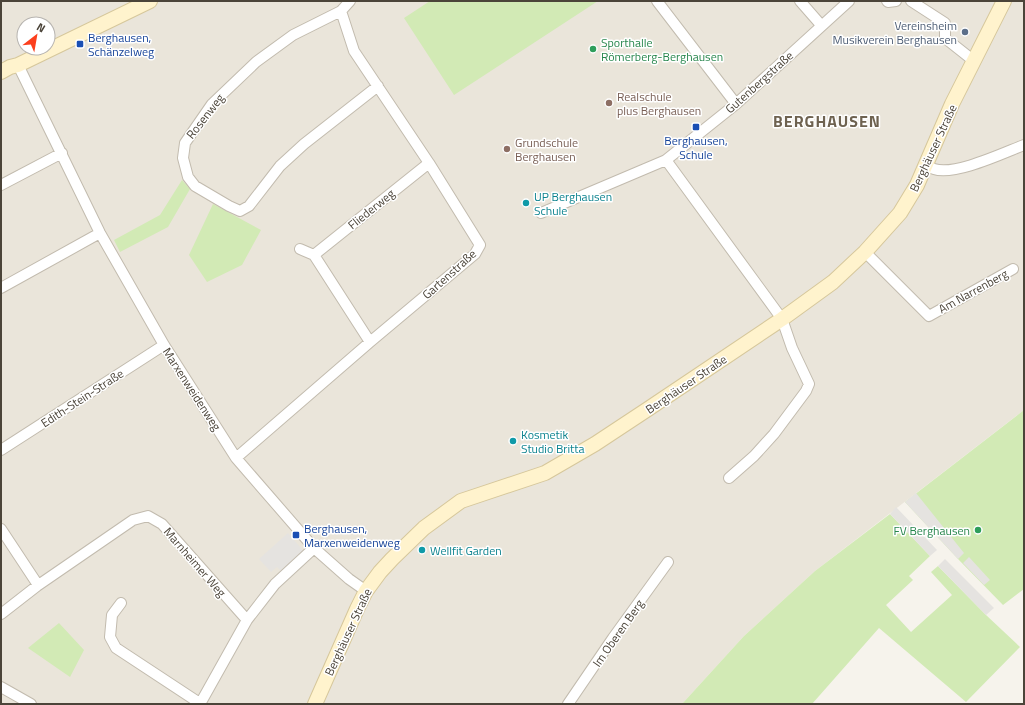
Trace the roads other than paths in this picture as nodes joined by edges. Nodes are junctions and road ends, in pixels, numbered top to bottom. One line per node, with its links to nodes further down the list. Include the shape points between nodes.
1 (150, 1): 13 (street)
2 (350, 1): 10 (street)
3 (657, 1): 15 (street)
4 (800, 1): 11 (street)
5 (849, 1): 11 (street, Gutenbergstraße)
6 (887, 1): 7 (street)
7 (896, 1)
8 (911, 1): 12 (street, via 945,23 945,38)
9 (1004, 1): 12 (street, Berghäuser Straße)
10 (341, 11): 14 (street, Gartenstraße, via 354,51); 14 (street, Rosenweg, via 293,35 256,62 212,104 185,143 183,158 188,177 195,186 240,211 249,206 280,166 304,144)
11 (821, 26): 15 (street, Gutenbergstraße)
12 (974, 61): 20 (street, Berghäuser Straße)
13 (8, 67): 17 (street, Marxenweidenweg)
14 (378, 86): 19 (street, Gartenstraße)
15 (736, 104): 18 (street, Gutenbergstraße)
16 (1024, 145): 20 (street, via 970,166 934,170)
17 (62, 153): 21 (street); 23 (street, Marxenweidenweg)
18 (666, 160): 22 (street, Gutenbergstraße); 29 (street)
19 (429, 163): 26 (street, Fliederweg); 30 (street, Gartenstraße, via 480,245 475,254)
20 (926, 165): 25 (street, Berghäuser Straße, via 900,213)
21 (1, 185)
22 (541, 213)
23 (100, 233): 28 (street); 31 (street, Marxenweidenweg)
24 (300, 248): 26 (street)
25 (866, 252): 27 (street, Am Narrenberg, via 928,316); 29 (street, Berghäuser Straße, via 833,282)
26 (314, 255): 30 (street)
27 (1013, 269)
28 (1, 288)
29 (782, 319): 34 (street, via 809,384 774,434); 39 (street, Berghäuser Straße, via 648,410 545,473 461,501 424,528 380,572)
30 (370, 342): 33 (street, Gartenstraße)
31 (164, 345): 32 (street, Edith-Stein-Straße); 33 (street, Marxenweidenweg)
32 (1, 450)
33 (236, 458): 36 (street, Marxenweidenweg)
34 (729, 478)
35 (1, 529): 38 (street)
36 (314, 548): 39 (street, Marxenweidenweg); 42 (street, via 275,584)
37 (668, 562): 47 (street, Im Oberen Berg)
38 (38, 585): 41 (street, Marnheimer Weg); 42 (street, Marnheimer Weg, via 133,520 148,516 162,524)
39 (366, 591): 46 (street, Berghäuser Straße)
40 (120, 603): 45 (street, via 112,615 110,629 110,636 116,648)
41 (1, 614)
42 (247, 620): 45 (street)
43 (1, 687): 44 (street)
44 (31, 704)
45 (200, 704)
46 (315, 704)
47 (568, 704)

